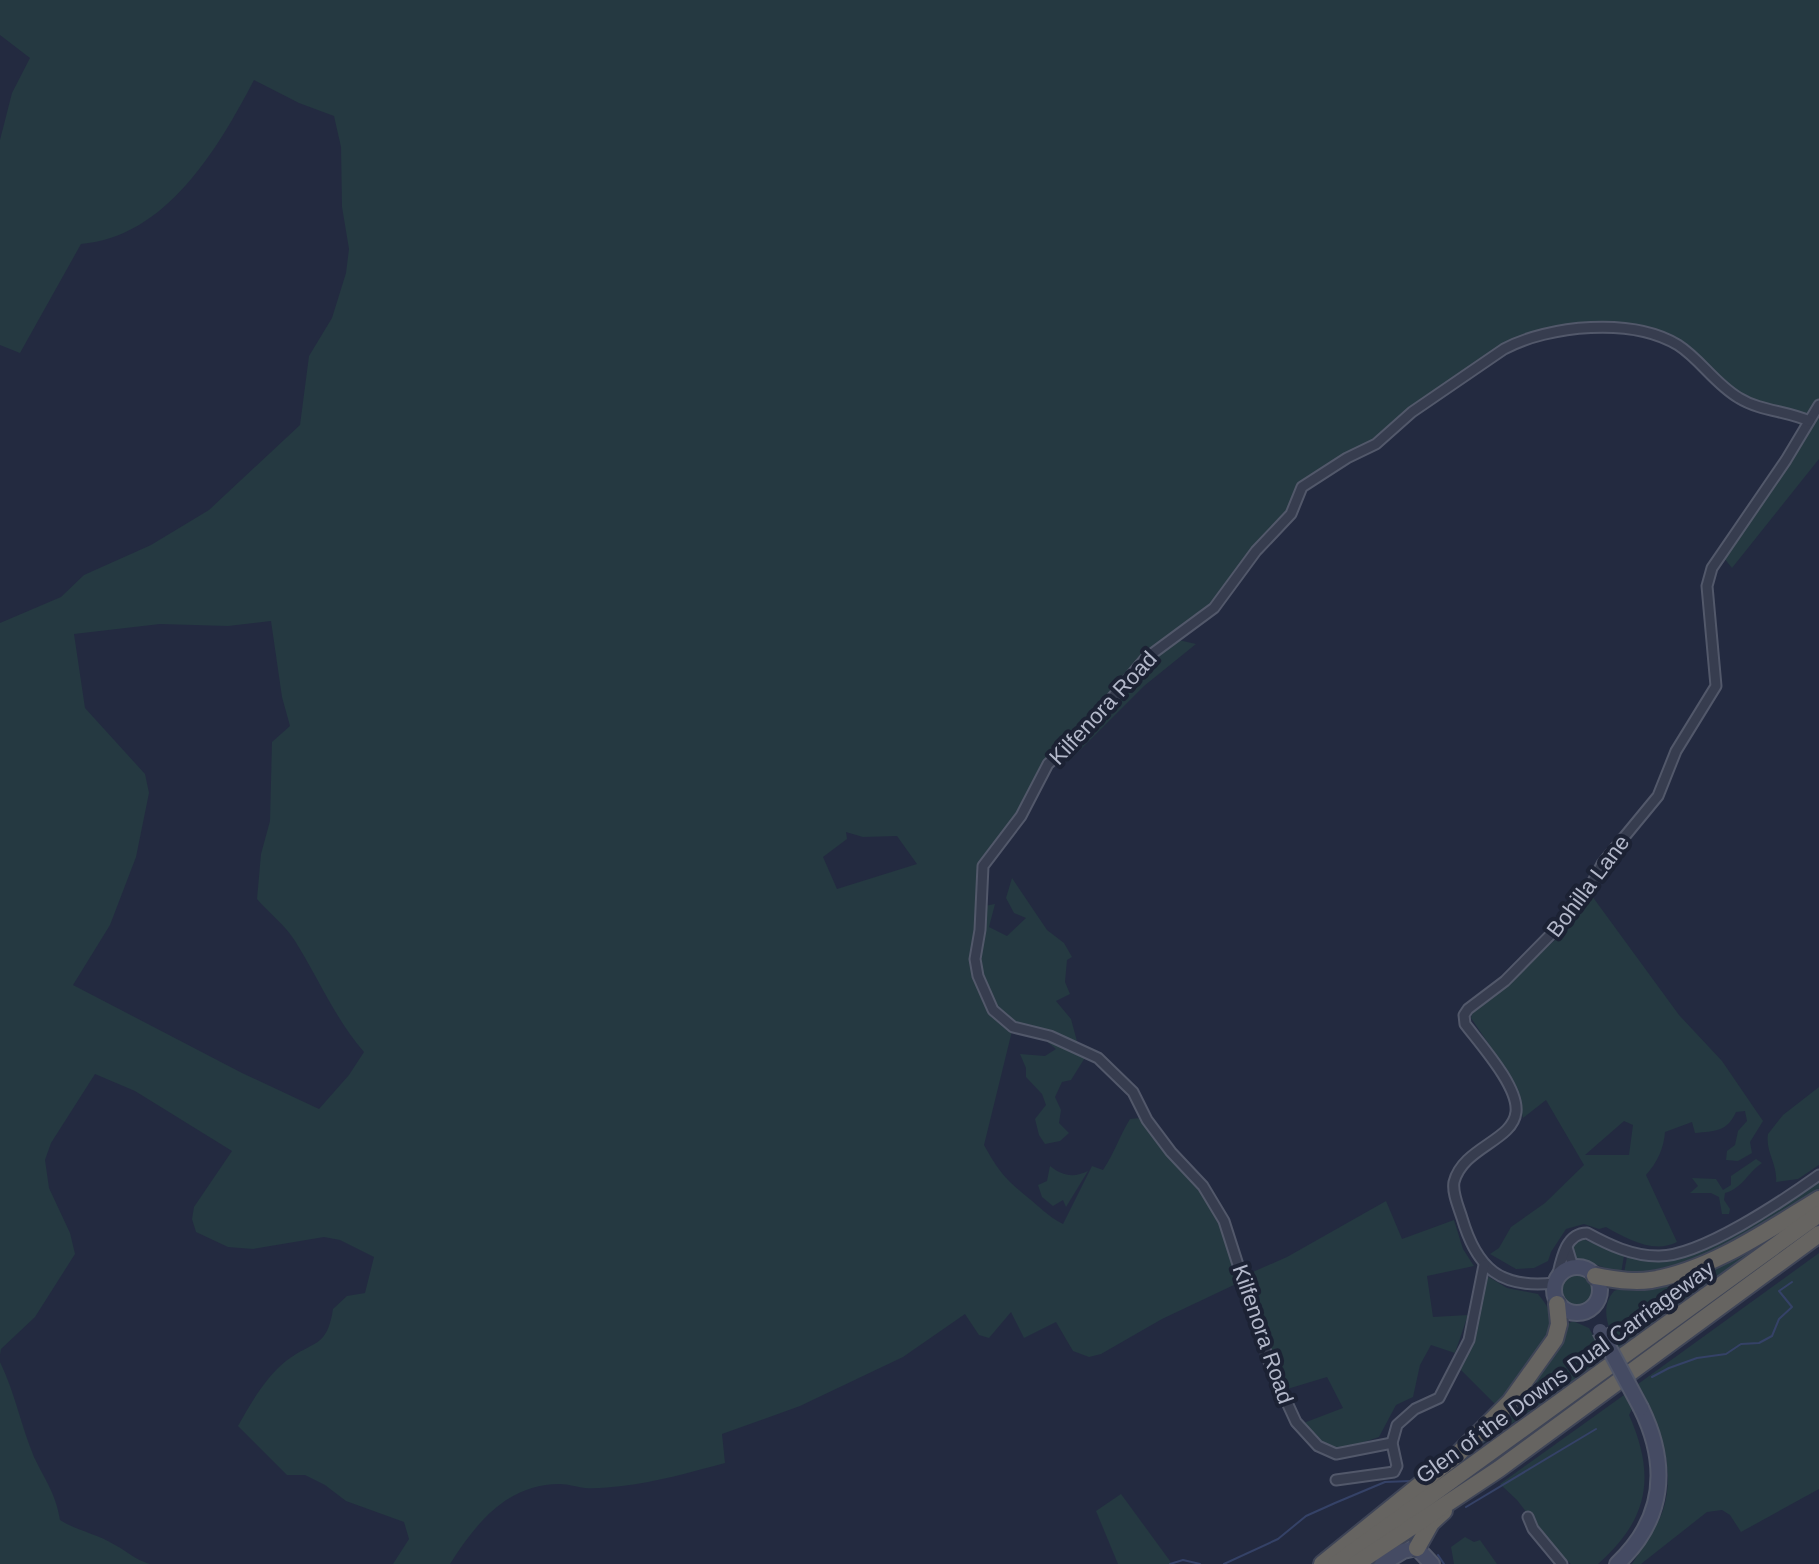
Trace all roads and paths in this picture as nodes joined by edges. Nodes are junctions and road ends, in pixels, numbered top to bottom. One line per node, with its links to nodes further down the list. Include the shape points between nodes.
1 (1819, 405): 2 (street, Bohilla Lane)
2 (1809, 421): 8 (street, Bohilla Lane, via 1712,568 1707,586 1716,686 1676,751 1658,796 1602,864 1570,915 1464,1015 1517,1103 1510,1130 1470,1157 1454,1182 1465,1228); 14 (street, Kilfenora Road, via 1739,398 1676,344 1648,334 1611,327 1558,331 1504,349 1412,412 1376,444 1302,487 1291,514 1214,608 1145,659 1079,737 1048,764 1021,816 983,866 975,959 993,1010 1013,1027 1050,1036 1098,1058 1133,1092 1160,1138 1203,1186 1224,1221 1284,1400 1308,1438 1328,1452)
3 (1819, 1175): 7 (street, via 1714,1239 1672,1255 1631,1253 1587,1233 1579,1233)
4 (1819, 1199): 10 (highway, via 1761,1234 1678,1273 1624,1281)
5 (1819, 1214): 20 (highway, Glen of the Downs Dual Carriageway)
6 (1819, 1234): 15 (highway, Glen of the Downs Dual Carriageway)
7 (1567, 1247): 9 (street); 11 (street)
8 (1484, 1265): 11 (street, via 1513,1282 1535,1285); 14 (street, via 1469,1340 1445,1392 1404,1416)
9 (1573, 1267): 10 (main road); 11 (main road)
10 (1595, 1276): 13 (main road, via 1600,1295)
11 (1556, 1280): 12 (main road)
12 (1557, 1304): 13 (main road, via 1570,1313); 19 (highway, via 1555,1339 1510,1402 1459,1453)
13 (1591, 1309): 25 (main road, bridge, via 1656,1444 1659,1483 1652,1513)
14 (1392, 1443): 16 (street, via 1394,1472)
15 (1499, 1469): 18 (highway, via 1437,1517); 21 (highway, Glen of the Downs Dual Carriageway)
16 (1336, 1480)
17 (1528, 1517): 24 (street)
18 (1417, 1548): 22 (main road); 23 (main road)
19 (1322, 1564)
20 (1336, 1564)
21 (1356, 1564)
22 (1382, 1564)
23 (1432, 1564)
24 (1562, 1564)
25 (1617, 1564)

